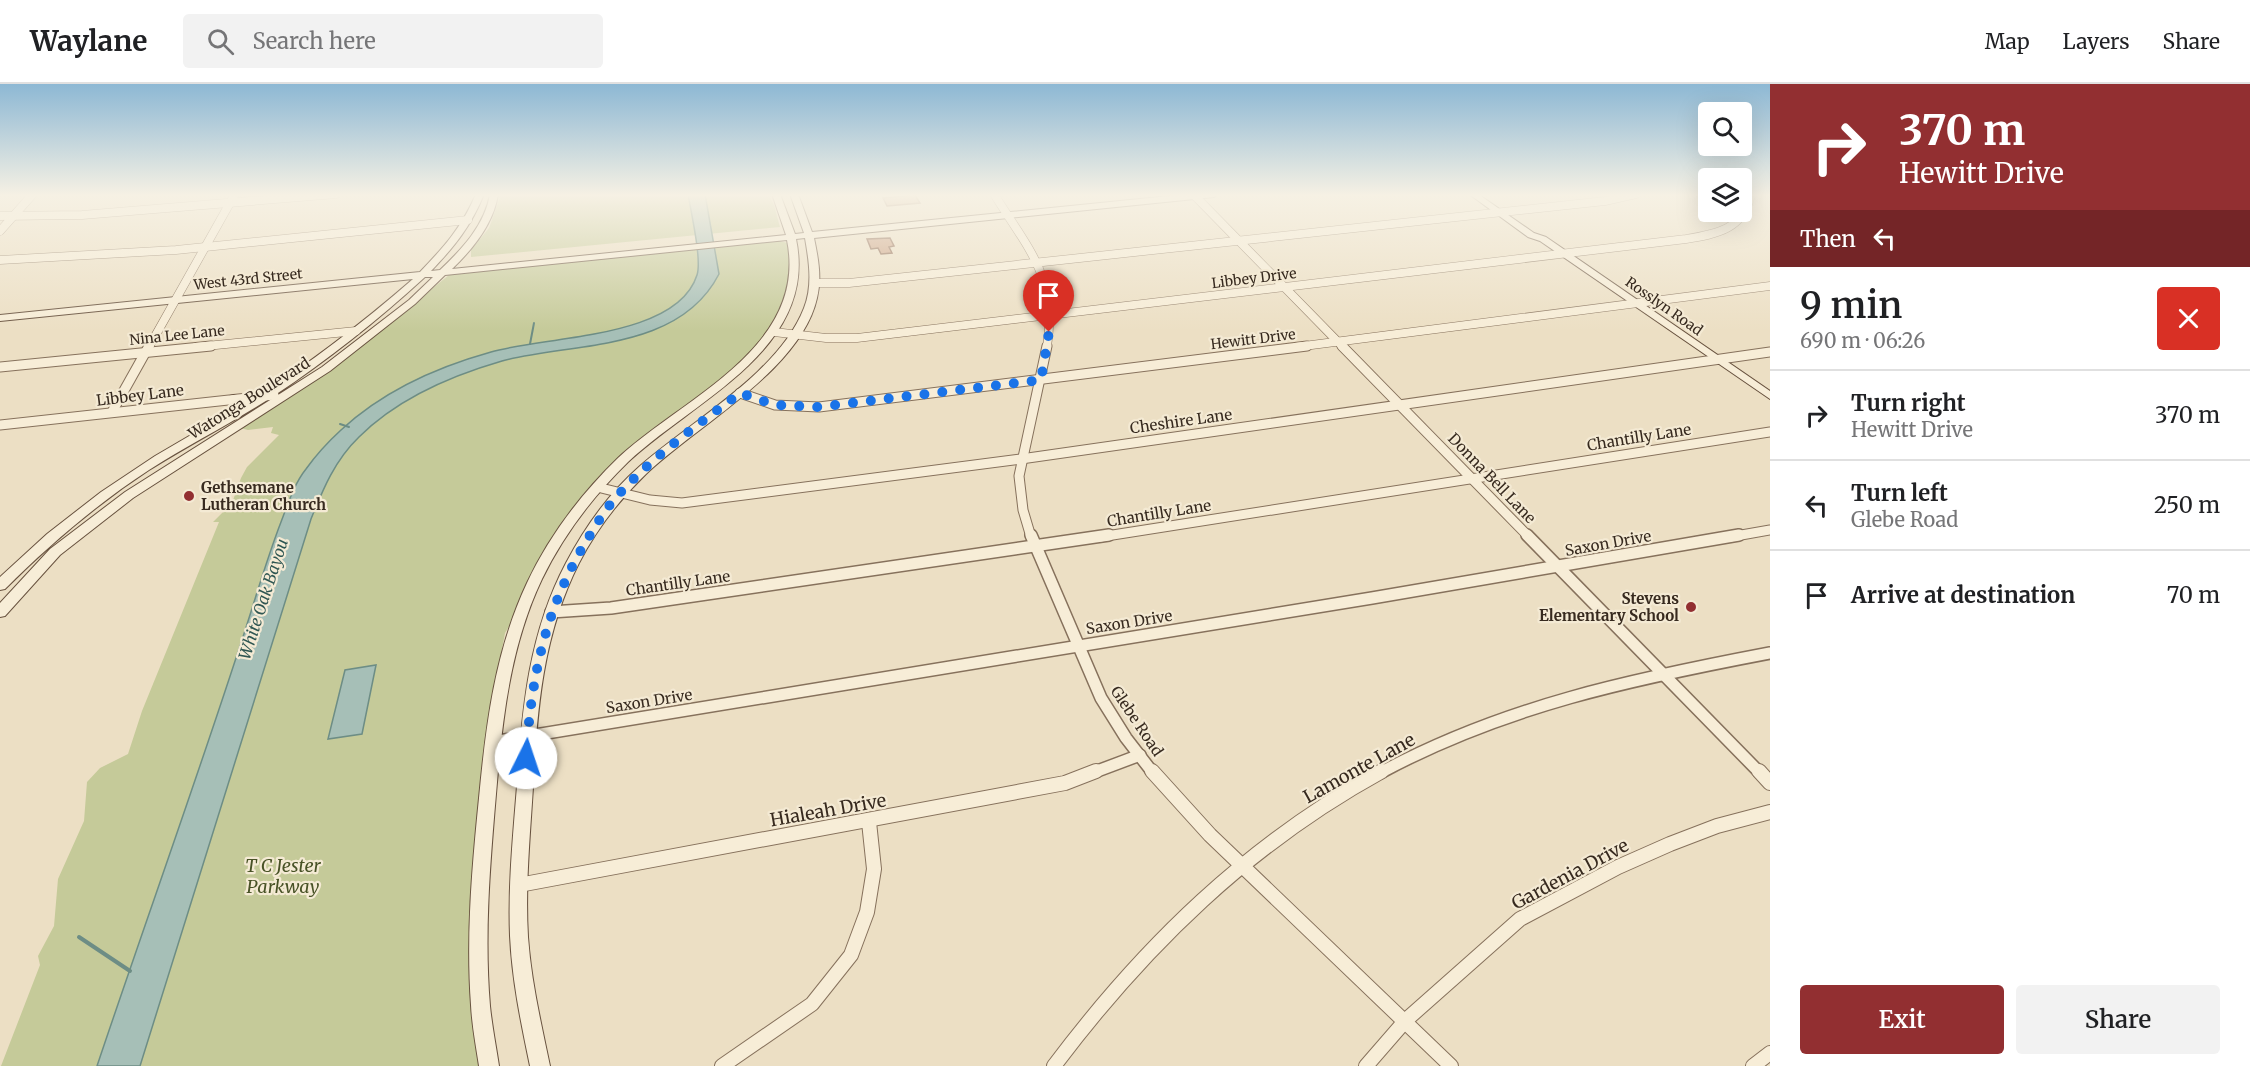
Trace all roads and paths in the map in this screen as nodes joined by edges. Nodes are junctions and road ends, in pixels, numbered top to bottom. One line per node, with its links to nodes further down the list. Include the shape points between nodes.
1 (210, 240): 13 (street)
2 (269, 240): 13 (street)
3 (455, 240): 19 (main road, Watonga Boulevard)
4 (473, 240): 18 (main road, Watonga Boulevard)
5 (734, 240): 14 (main road, West 43rd Street)
6 (791, 240): 36 (main road, via 795,281)
7 (809, 240): 22 (main road)
8 (1023, 240): 17 (street, Glebe Road)
9 (1250, 240): 12 (street)
10 (1544, 240): 15 (main road, Rosslyn Road)
11 (1684, 240): 15 (street, Libbey Drive)
12 (1239, 241): 17 (street); 25 (street, Donna Bell Lane)
13 (207, 246): 16 (street); 26 (street)
14 (609, 252): 18 (main road, West 43rd Street); 20 (main road, West 43rd Street)
15 (1566, 255): 25 (street, Libbey Drive); 29 (main road, Rosslyn Road)
16 (0, 260)
17 (1038, 263): 22 (street, via 849,283); 32 (street, Glebe Road, via 1046,282)
18 (453, 264): 19 (main road, West 43rd Street); 20 (main road, Watonga Boulevard)
19 (431, 266): 21 (main road, Watonga Boulevard); 23 (main road, West 43rd Street)
20 (444, 273): 21 (main road, West 43rd Street); 49 (main road, Watonga Boulevard, via 375,333)
21 (421, 275): 23 (main road, West 43rd Street); 34 (main road, Watonga Boulevard)
22 (815, 283): 37 (main road, via 809,308)
23 (297, 284): 26 (main road, West 43rd Street); 27 (main road, West 43rd Street)
24 (1770, 286): 29 (street, Hewitt Drive)
25 (1284, 288): 32 (street, Libbey Drive); 39 (street, Donna Bell Lane)
26 (179, 291): 27 (street); 28 (main road, West 43rd Street)
27 (173, 300): 31 (main road, West 43rd Street); 40 (street)
28 (57, 303): 30 (main road, West 43rd Street); 31 (main road)
29 (1637, 303): 39 (street, Hewitt Drive); 42 (main road, Rosslyn Road)
30 (0, 309)
31 (50, 313): 33 (main road, West 43rd Street)
32 (1051, 316): 37 (street, Libbey Drive, via 840,339); 44 (street, Glebe Road)
33 (0, 318)
34 (356, 331): 35 (street, Nina Lee Lane); 38 (main road, Watonga Boulevard)
35 (334, 332): 38 (main road, via 342,336); 40 (street, Nina Lee Lane)
36 (774, 332): 37 (street, Libbey Drive); 57 (main road, via 718,388 645,441)
37 (793, 335): 45 (main road)
38 (343, 342): 46 (main road, Watonga Boulevard)
39 (1337, 342): 44 (street, Hewitt Drive); 50 (street, Donna Bell Lane)
40 (146, 352): 43 (street, Nina Lee Lane); 52 (street)
41 (1770, 352): 42 (street, Cheshire Lane)
42 (1718, 360): 47 (main road, Rosslyn Road); 50 (street, Cheshire Lane)
43 (0, 367)
44 (1041, 380): 45 (street, Hewitt Drive, via 819,407 775,405); 55 (street, Glebe Road)
45 (740, 393): 58 (main road, via 670,446)
46 (268, 394): 48 (street, Libbey Lane); 49 (street, Libbey Lane); 51 (main road, Watonga Boulevard)
47 (1770, 396)
48 (234, 398): 51 (main road, via 242,401); 52 (street, Libbey Lane)
49 (283, 398): 63 (main road, Watonga Boulevard, via 129,495 55,552)
50 (1399, 405): 55 (street, Cheshire Lane); 56 (street, Donna Bell Lane)
51 (243, 409): 62 (main road, Watonga Boulevard, via 144,468 90,506)
52 (112, 412): 53 (street, Libbey Lane)
53 (0, 425)
54 (1770, 432): 56 (street, Chantilly Lane)
55 (1021, 459): 58 (street, Cheshire Lane, via 682,503); 60 (street, Glebe Road, via 1019,496)
56 (1471, 478): 60 (street, Chantilly Lane); 61 (street, Donna Bell Lane)
57 (597, 487): 58 (street, Cheshire Lane); 69 (main road, via 555,544 534,581 506,656)
58 (620, 493): 64 (main road, via 570,568)
59 (1770, 530): 61 (street, Saxon Drive)
60 (1035, 547): 64 (street, Chantilly Lane, via 611,608); 65 (street, Glebe Road)
61 (1557, 567): 65 (street, Saxon Drive); 67 (street, Donna Bell Lane)
62 (0, 585)
63 (0, 612)
64 (551, 612): 68 (main road, via 532,687)
65 (1078, 645): 68 (street, Saxon Drive); 70 (street, Glebe Road, via 1104,702)
66 (1770, 653): 67 (street, Lamonte Lane)
67 (1662, 674): 71 (street, Donna Bell Lane); 74 (street, Lamonte Lane, via 1545,702 1465,731 1378,774 1323,807)
68 (527, 736): 69 (street, Saxon Drive); 75 (main road)
69 (492, 742): 78 (main road, via 478,947)
70 (1140, 754): 73 (street, Hialeah Drive, via 1065,783); 74 (street, Glebe Road, via 1179,804)
71 (1770, 783)
72 (1770, 812): 76 (street, Gardenia Drive, via 1670,843 1520,919)
73 (869, 822): 75 (street, Hialeah Drive); 80 (street, via 874,869 867,912 851,955 812,1004)
74 (1241, 866): 76 (street, Glebe Road); 81 (street, Lamonte Lane, via 1157,944)
75 (519, 885): 79 (main road, via 519,936)
76 (1406, 1020): 82 (street, Gardenia Drive); 83 (street, Glebe Road)
77 (1770, 1053): 84 (street)
78 (489, 1066)
79 (540, 1066)
80 (722, 1066)
81 (1054, 1066)
82 (1366, 1066)
83 (1451, 1066)
84 (1753, 1066)

